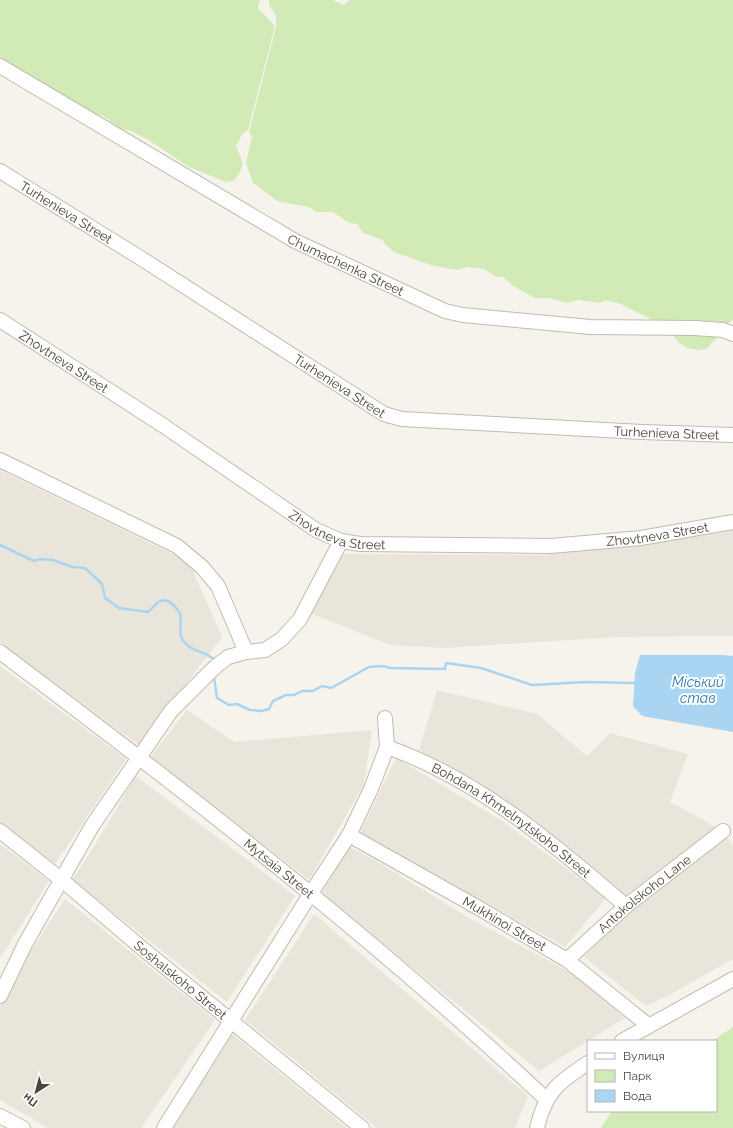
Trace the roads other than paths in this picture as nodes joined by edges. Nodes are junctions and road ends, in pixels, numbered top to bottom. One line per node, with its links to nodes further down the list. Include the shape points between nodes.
1 (0, 66): 4 (street, Chumachenka Street, via 295,241 445,311 463,315 590,327 695,328 723,330)
2 (0, 171): 5 (street, Turhenieva Street, via 384,414 402,419)
3 (0, 320): 8 (street, Zhovtneva Street, via 164,426 316,530)
4 (733, 334)
5 (733, 435)
6 (0, 460): 10 (street, via 177,546 197,562 218,586)
7 (733, 522): 8 (street, Zhovtneva Street, via 641,538 551,546 386,546)
8 (341, 541): 10 (street, via 300,619 282,639 265,650)
9 (0, 652): 13 (street, Mytsaia Street)
10 (246, 652): 13 (street, via 228,657 215,668 171,712)
11 (385, 718): 12 (street)
12 (387, 747): 16 (street); 19 (street, Bohdana Khmelnytskoho Street, via 417,757 517,818 561,850)
13 (140, 757): 17 (street, via 92,826); 18 (street, Mytsaia Street)
14 (0, 831): 17 (street, Soshalskoho Street)
15 (723, 831): 19 (street, Antokolskoho Lane)
16 (349, 835): 18 (street); 20 (street, Mukhinoi Street)
17 (62, 880): 21 (street); 24 (street, Soshalskoho Street, via 143,950)
18 (311, 893): 24 (street); 28 (street, Mytsaia Street, via 482,1039)
19 (626, 906): 20 (street, Antokolskoho Lane)
20 (567, 960): 25 (street, Mukhinoi Street)
21 (4, 975): 23 (street)
22 (733, 979): 25 (street)
23 (0, 996)
24 (232, 1020): 31 (street); 32 (street, Soshalskoho Street)
25 (649, 1026): 26 (street)
26 (624, 1040)
27 (587, 1064): 28 (street, via 557,1086)
28 (546, 1099): 33 (street)
29 (0, 1116): 30 (street)
30 (23, 1128)
31 (164, 1128)
32 (362, 1128)
33 (537, 1128)

